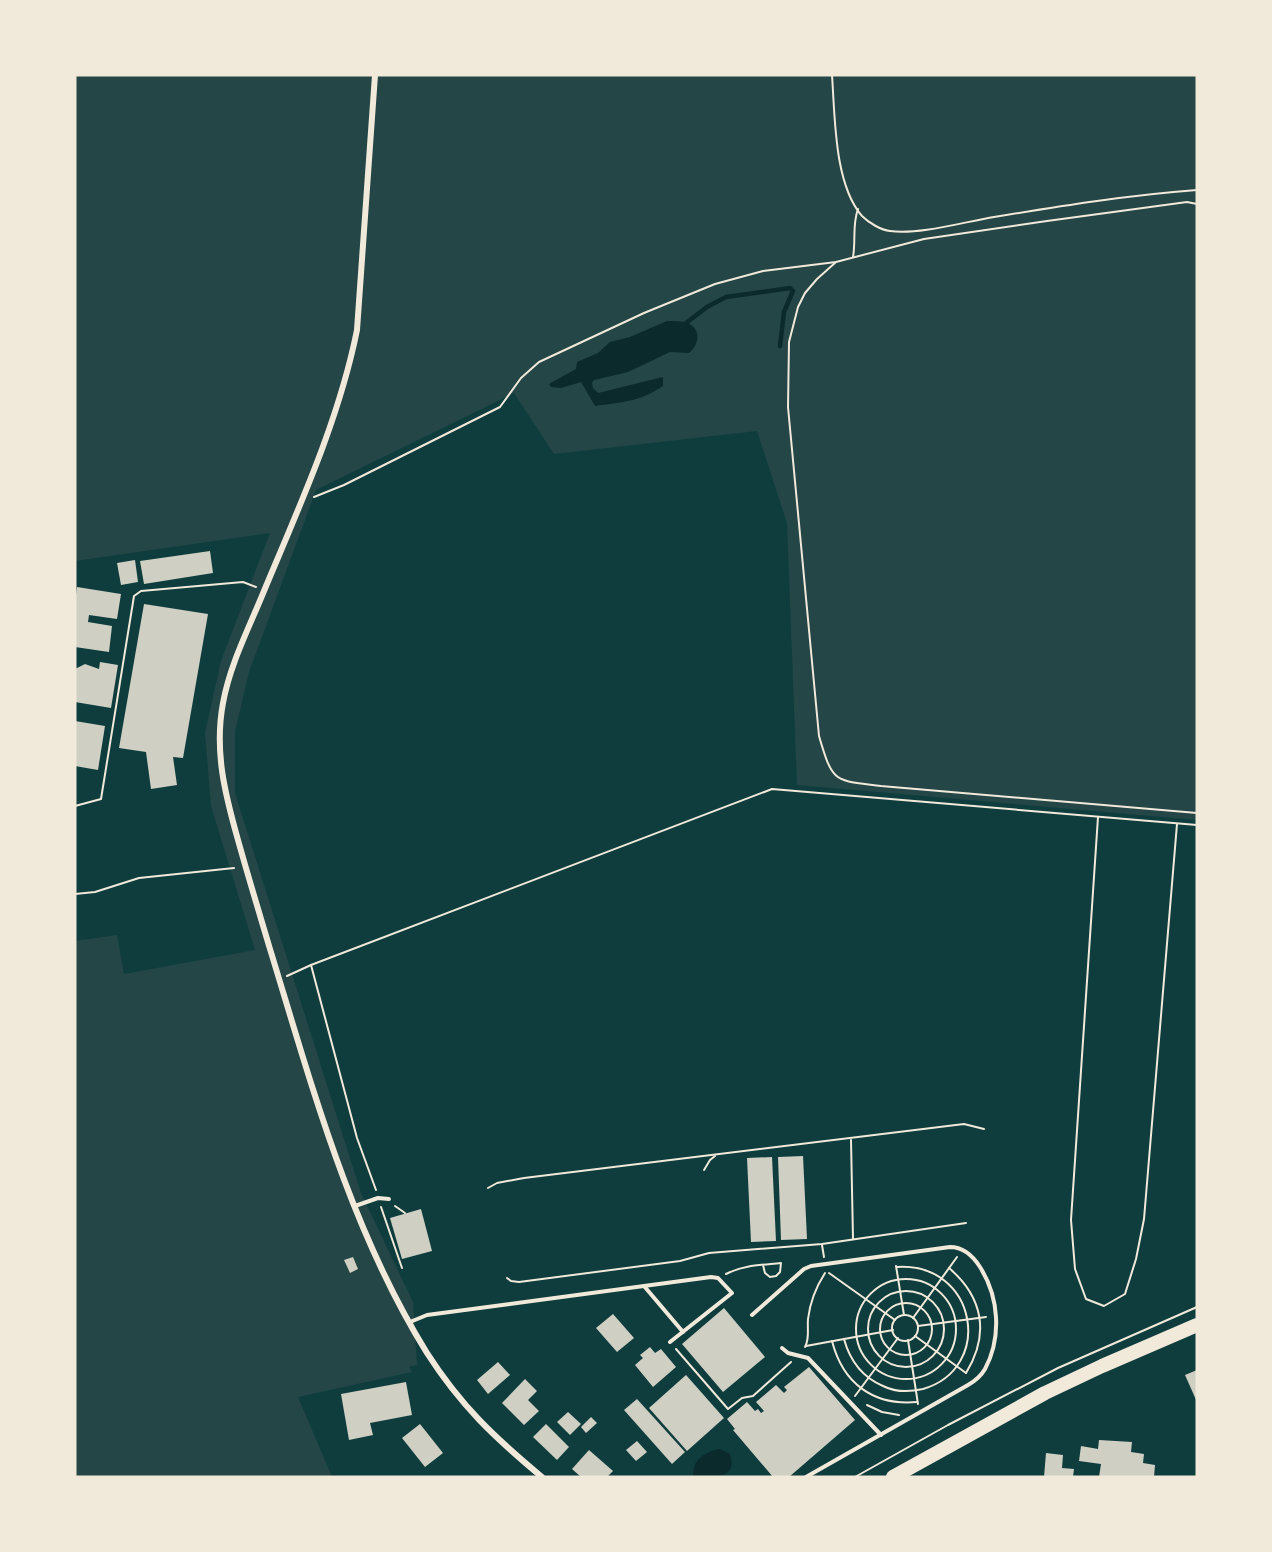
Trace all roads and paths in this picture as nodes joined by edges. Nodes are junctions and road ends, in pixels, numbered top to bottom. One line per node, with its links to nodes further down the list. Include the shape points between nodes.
1 (375, 75): 8 (street, via 357,330 340,398)
2 (832, 75): 5 (path, via 846,186)
3 (1197, 190): 5 (path, via 902,231 888,231 875,225)
4 (1197, 204): 6 (path, via 1187,202 924,239)
5 (858, 209): 6 (path)
6 (853, 258): 7 (path)
7 (836, 262): 8 (path, via 744,276 644,313 533,366 495,410); 11 (path, via 806,293 789,342 789,419 819,736 828,767 841,781 881,786)
8 (300, 503): 9 (street)
9 (265, 590): 10 (path, via 243,582 141,591 134,596 101,799); 15 (street, via 232,671 219,739 225,796)
10 (75, 806)
11 (1197, 813)
12 (1098, 817): 13 (path); 13 (path, via 1071,1220 1075,1269 1086,1299 1104,1306 1125,1294 1144,1219); 17 (path, via 772,789)
13 (1177, 824): 14 (path)
14 (1197, 825)
15 (245, 867): 16 (path, via 139,878); 18 (street)
16 (75, 894)
17 (311, 965): 18 (path); 24 (path, via 357,1138)
18 (279, 980): 26 (street)
19 (984, 1129): 20 (path, via 963,1124)
20 (851, 1139): 21 (path); 29 (path)
21 (718, 1155): 22 (path); 23 (path, via 524,1178)
22 (704, 1170)
23 (488, 1188)
24 (378, 1198): 25 (lane); 26 (lane); 36 (path)
25 (389, 1199): 27 (path)
26 (355, 1206): 59 (street, via 381,1270)
27 (405, 1213)
28 (966, 1223): 29 (path)
29 (853, 1239): 30 (path)
30 (822, 1244): 33 (path); 38 (path, via 709,1253 680,1261 519,1282)
31 (962, 1249): 32 (lane); 37 (path); 53 (lane, via 984,1274)
32 (895, 1254): 33 (lane); 35 (path)
33 (825, 1264): 51 (lane, via 804,1269)
34 (763, 1265): 34 (path, via 770,1277 780,1272 781,1263); 39 (path, via 737,1268)
35 (897, 1267): 40 (path, via 925,1269); 41 (path)
36 (402, 1268)
37 (949, 1268): 40 (path); 55 (path, via 973,1295)
38 (507, 1278)
39 (718, 1278): 42 (lane); 65 (lane, via 732,1293)
40 (942, 1278): 43 (path); 56 (path, via 956,1292)
41 (898, 1279): 43 (path, via 918,1280); 44 (path); 46 (path, via 880,1286)
42 (644, 1286): 59 (lane, via 426,1315); 65 (lane)
43 (935, 1288): 45 (path); 58 (path, via 946,1299)
44 (900, 1291): 45 (path, via 915,1291); 47 (path); 48 (path)
45 (928, 1297): 49 (path); 60 (path)
46 (866, 1299): 48 (path); 69 (path, via 856,1321); 76 (path, via 827,1271 811,1305)
47 (902, 1303): 49 (path); 50 (path); 52 (path)
48 (875, 1306): 50 (path); 67 (path, via 868,1319)
49 (921, 1307): 54 (path); 61 (path)
50 (885, 1313): 57 (path); 66 (path)
51 (752, 1315)
52 (904, 1315): 54 (path); 57 (path)
53 (996, 1316): 55 (path); 90 (lane, via 989,1359)
54 (913, 1318): 63 (path)
55 (980, 1318): 56 (path); 87 (path, via 977,1352)
56 (968, 1319): 58 (path); 85 (path, via 965,1348)
57 (895, 1320): 64 (path)
58 (956, 1321): 60 (path); 83 (path, via 954,1345)
59 (410, 1322): 96 (street, via 462,1403)
60 (944, 1323): 61 (path); 79 (path)
61 (932, 1324): 63 (path); 75 (path)
62 (1197, 1325): 98 (main road, via 1045,1393)
63 (918, 1326): 68 (path)
64 (893, 1330): 66 (path); 70 (path)
65 (683, 1332): 74 (lane)
66 (879, 1332): 67 (path); 78 (path)
67 (868, 1335): 69 (path); 82 (path)
68 (915, 1335): 72 (path); 75 (path)
69 (856, 1336): 71 (path); 86 (path, via 865,1358)
70 (898, 1338): 72 (path); 78 (path)
71 (844, 1339): 73 (path); 89 (path, via 855,1365)
72 (908, 1340): 81 (path)
73 (832, 1341): 76 (path); 91 (path, via 839,1363)
74 (670, 1342): 80 (path, via 728,1409 742,1398 753,1396)
75 (927, 1344): 79 (path); 81 (path)
76 (806, 1346): 80 (path)
77 (782, 1348): 80 (lane)
78 (890, 1350): 81 (path); 82 (path)
79 (937, 1351): 83 (path); 84 (path)
80 (798, 1355): 95 (lane, via 808,1358)
81 (910, 1355): 84 (path)
82 (883, 1359): 84 (path, via 897,1366); 86 (path)
83 (946, 1359): 85 (path); 88 (path, via 932,1371)
84 (912, 1366): 88 (path)
85 (956, 1366): 87 (path); 92 (path, via 934,1384)
86 (876, 1369): 88 (path, via 894,1377); 89 (path)
87 (966, 1373): 90 (path)
88 (914, 1378): 92 (path)
89 (869, 1379): 91 (path); 92 (path, via 886,1388)
90 (976, 1380): 94 (lane)
91 (862, 1389): 93 (path, via 883,1400); 94 (path, via 856,1396 874,1409)
92 (916, 1390): 93 (path)
93 (917, 1402): 94 (path)
94 (919, 1413): 95 (lane)
95 (881, 1435): 97 (lane)
96 (542, 1477)
97 (806, 1477)
98 (893, 1477)

